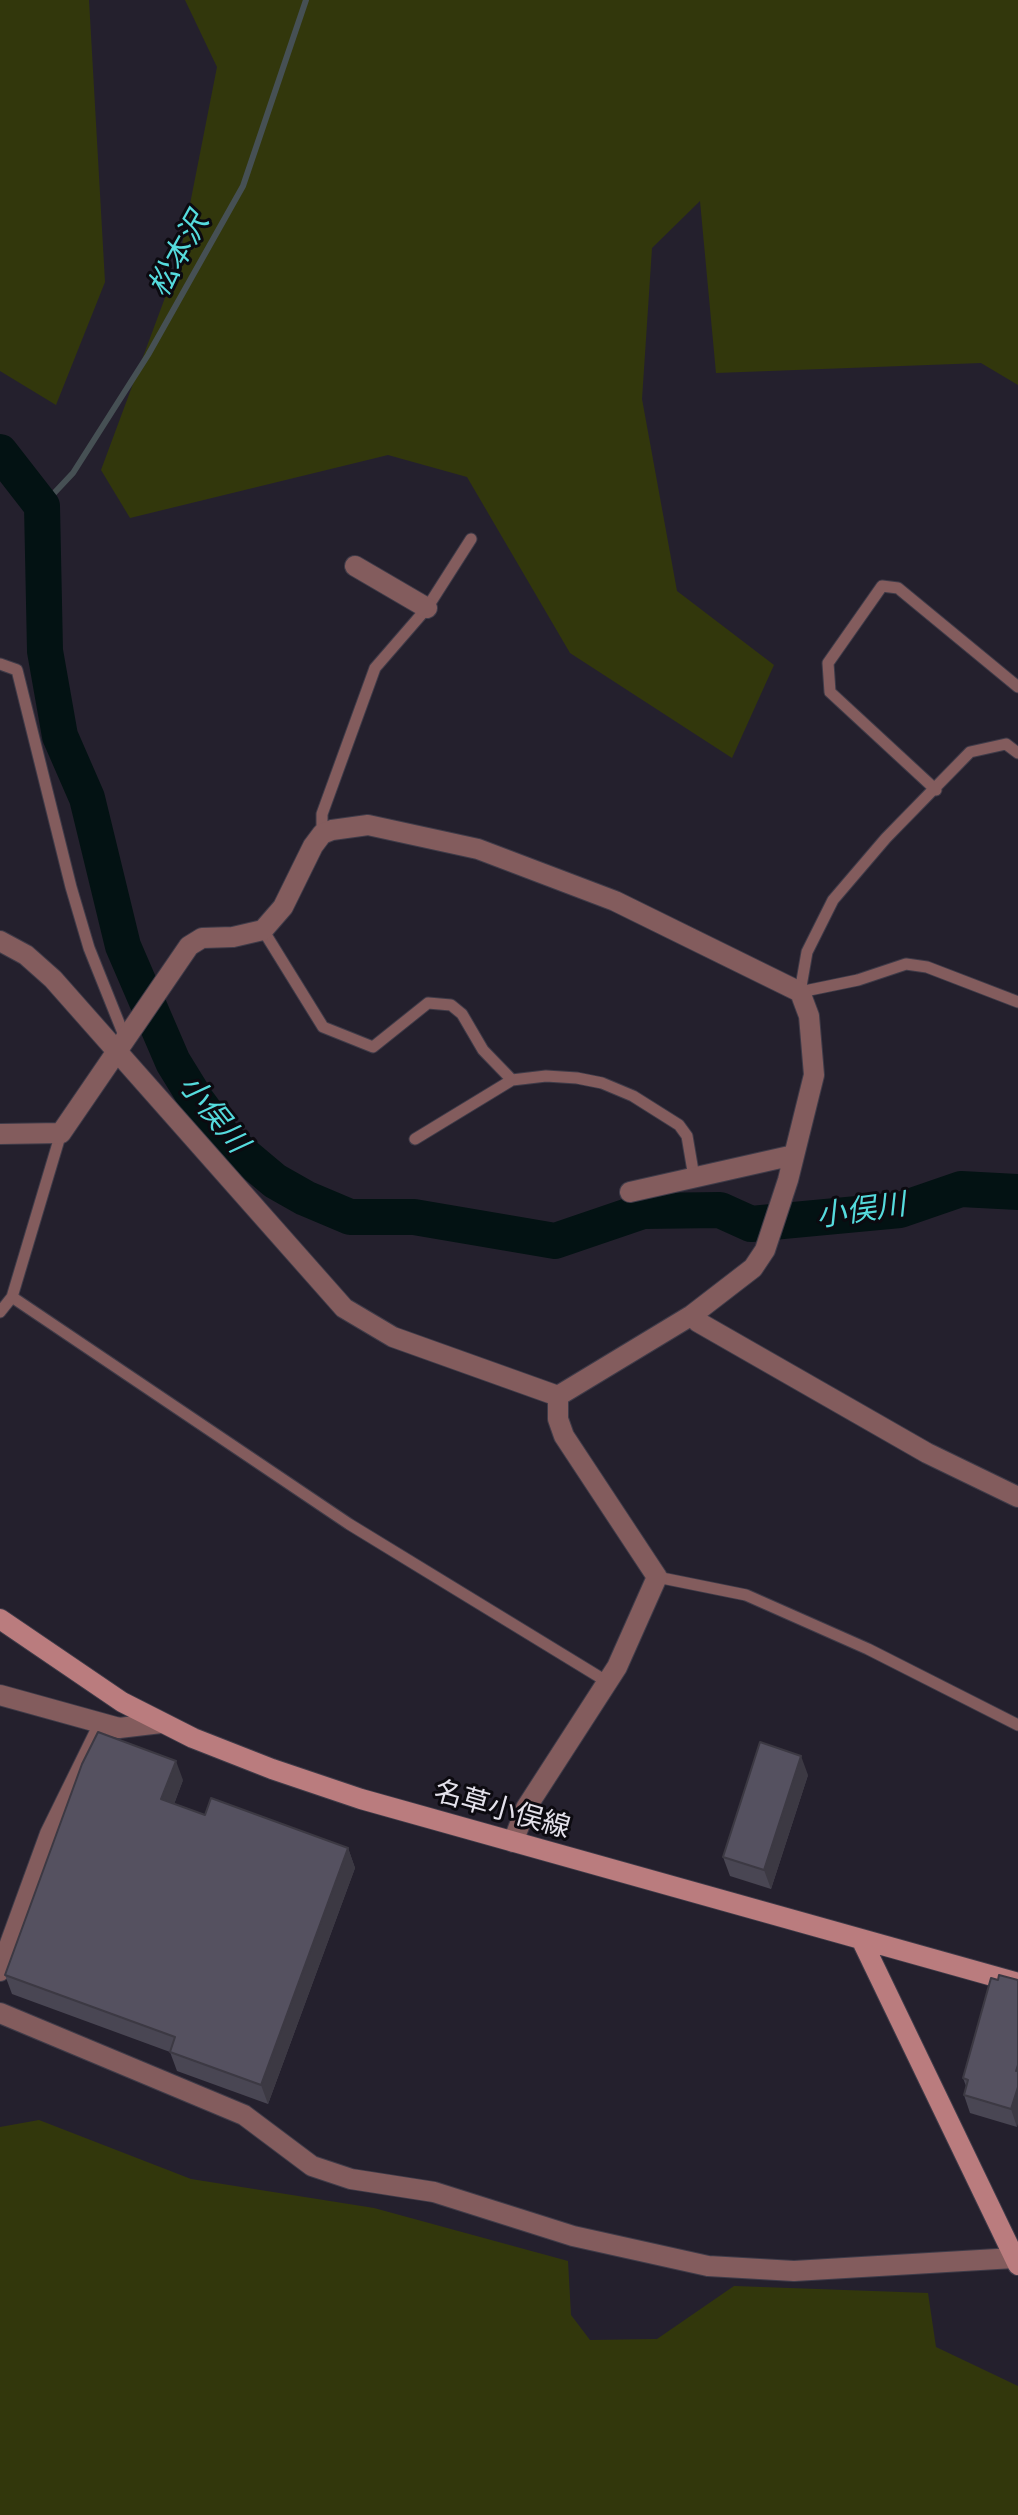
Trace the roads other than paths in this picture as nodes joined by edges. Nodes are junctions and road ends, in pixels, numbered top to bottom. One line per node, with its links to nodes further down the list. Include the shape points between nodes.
1 (471, 539): 3 (lane)
2 (355, 566): 3 (street)
3 (427, 608): 8 (lane, via 367,683 322,814)
4 (0, 664): 13 (lane, via 17,670 71,887)
5 (1018, 687): 7 (lane, via 898,588 882,586 828,663 830,692)
6 (1018, 753): 7 (lane, via 1006,744 970,752)
7 (936, 790): 11 (lane, via 833,900 807,952)
8 (322, 834): 9 (street, via 283,907); 11 (street, via 368,825 478,849 615,901)
9 (263, 930): 13 (street, via 202,938 189,946); 14 (lane, via 323,1027 373,1047 428,1003 451,1005)
10 (0, 941): 13 (street, via 26,955)
11 (800, 992): 12 (lane, via 906,964); 18 (street, via 809,1016 814,1075)
12 (1018, 1002)
13 (124, 1042): 15 (street); 24 (street, via 344,1308 393,1337)
14 (512, 1080): 17 (lane); 19 (lane, via 577,1078 633,1096 679,1125 687,1136)
15 (61, 1133): 16 (street); 21 (lane)
16 (0, 1134)
17 (415, 1139)
18 (794, 1155): 19 (street); 23 (street, via 774,1230 753,1268)
19 (694, 1177): 20 (street)
20 (630, 1192)
21 (12, 1297): 22 (lane); 28 (lane, via 349,1524)
22 (0, 1312)
23 (692, 1315): 24 (street); 25 (street, via 913,1446)
24 (558, 1396): 26 (street, via 564,1436)
25 (1018, 1497)
26 (657, 1577): 28 (street, via 648,1605); 32 (lane, via 746,1595)
27 (0, 1619): 30 (main road, 名草小俣線)
28 (606, 1681): 33 (street, via 526,1808)
29 (0, 1695): 31 (street)
30 (161, 1723): 31 (street, via 119,1728); 33 (main road, 名草小俣線, via 314,1784)
31 (104, 1724): 35 (street, via 50,1834)
32 (1018, 1725)
33 (513, 1842): 34 (main road, 名草小俣線)
34 (862, 1941): 36 (main road, 名草小俣線); 38 (main road)
35 (0, 1971)
36 (1018, 1983)
37 (0, 2013): 38 (street, via 244,2115 312,2166 351,2179 434,2192 573,2236 708,2266 794,2271)
38 (1016, 2262)

